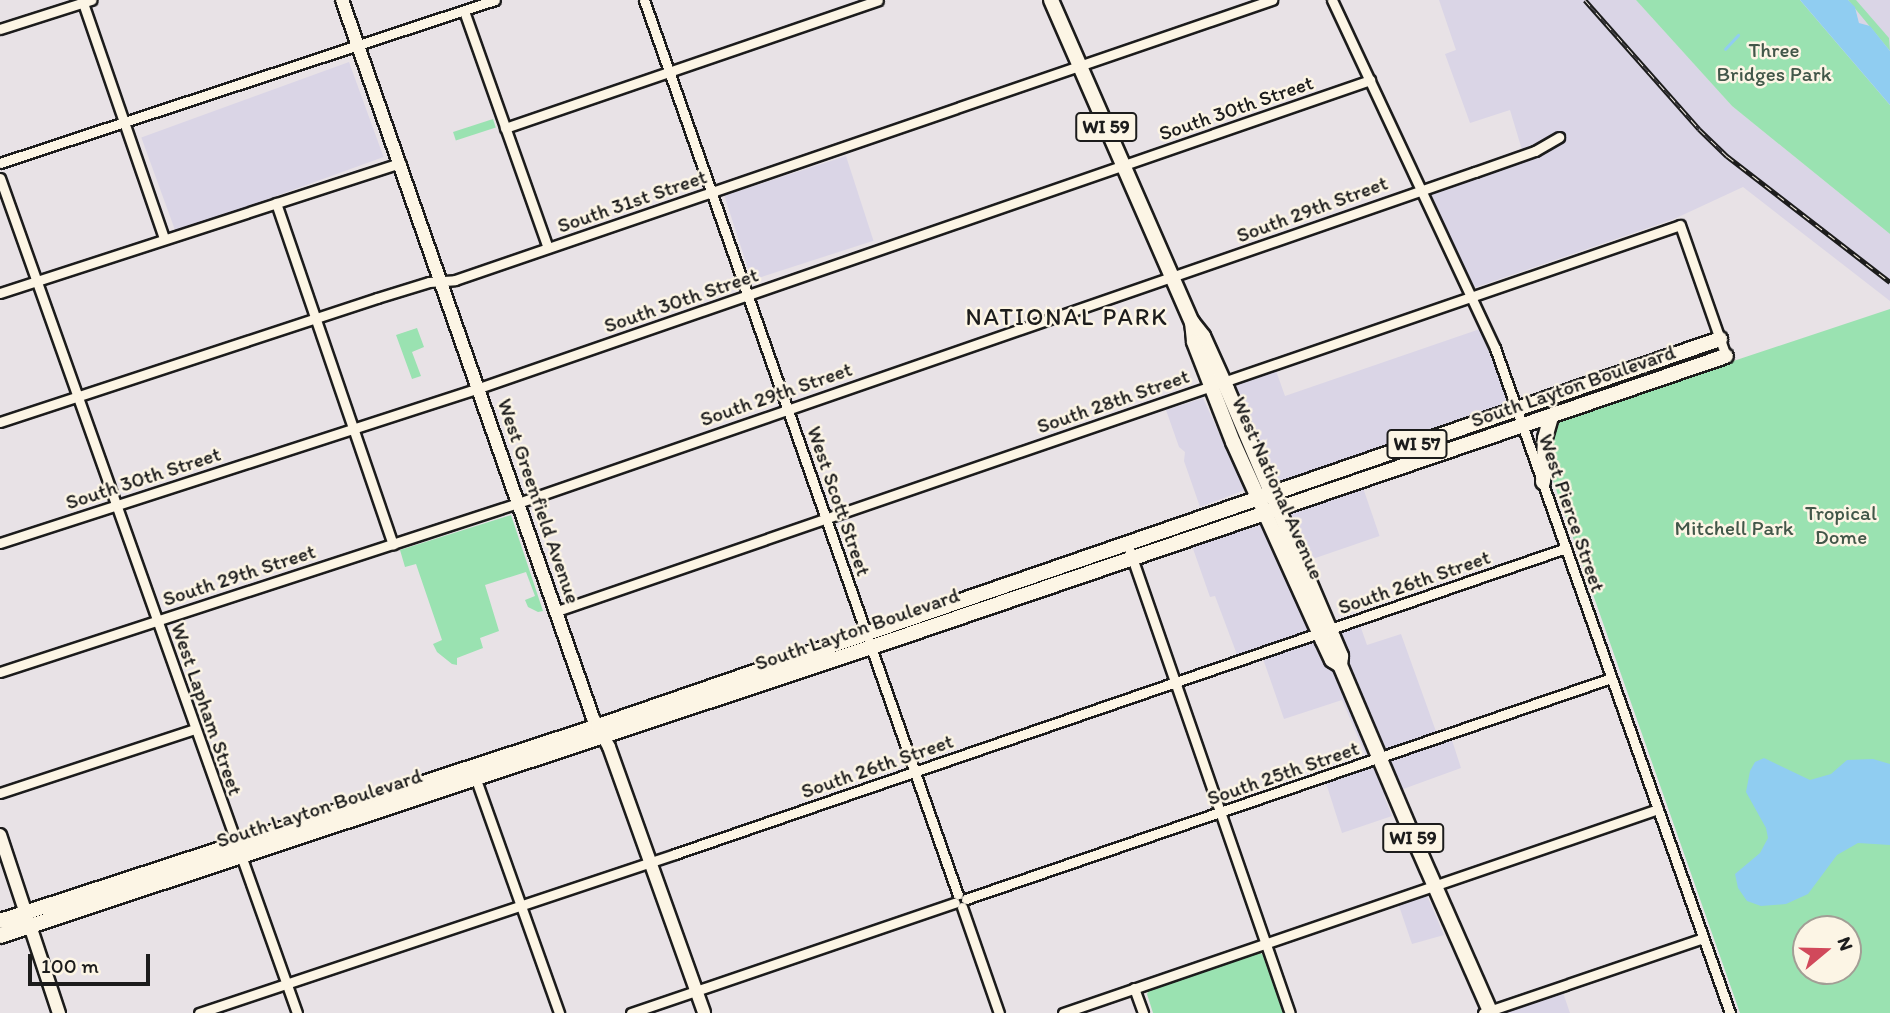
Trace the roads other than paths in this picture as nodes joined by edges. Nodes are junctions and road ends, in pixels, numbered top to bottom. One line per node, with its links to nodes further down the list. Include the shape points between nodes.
1 (342, 0): 11 (main road, West Greenfield Avenue)
2 (495, 0): 9 (street)
3 (644, 0): 13 (street, West Scott Street)
4 (878, 0): 13 (street)
5 (1051, 0): 12 (main road, West National Avenue / WI 59)
6 (1272, 0): 12 (street, South 31st Street)
7 (1332, 0): 14 (street, West Pierce Street)
8 (85, 1): 10 (street); 15 (street)
9 (464, 11): 11 (street); 16 (street)
10 (0, 29)
11 (358, 47): 15 (street); 19 (main road, West Greenfield Avenue)
12 (1080, 67): 20 (main road, West National Avenue / WI 59); 23 (street, South 31st Street)
13 (668, 71): 16 (street); 23 (street, West Scott Street)
14 (1370, 80): 20 (street, South 30th Street); 22 (street, West Pierce Street)
15 (125, 123): 18 (street); 25 (street)
16 (505, 128): 26 (street)
17 (1559, 137): 22 (street, South 29th Street, via 1535,150)
18 (0, 163)
19 (400, 163): 24 (street); 29 (main road, West Greenfield Avenue)
20 (1123, 165): 27 (main road, West National Avenue / WI 59); 31 (street, South 30th Street)
21 (0, 178): 28 (street, West Lapham Street)
22 (1421, 190): 27 (street, South 29th Street); 32 (street, West Pierce Street)
23 (712, 192): 26 (street, South 31st Street); 31 (street, West Scott Street)
24 (276, 204): 25 (street); 33 (street)
25 (164, 238): 28 (street)
26 (548, 248): 29 (street, South 31st Street)
27 (1172, 276): 36 (main road, West National Avenue / WI 59, via 1203,336); 40 (street, South 29th Street)
28 (36, 281): 30 (street); 38 (street, West Lapham Street)
29 (441, 281): 33 (street, South 31st Street); 37 (main road, West Greenfield Avenue)
30 (0, 293)
31 (748, 295): 37 (street, South 30th Street); 40 (street, West Scott Street)
32 (1470, 297): 34 (street, South 28th Street, via 1680,225); 36 (street, South 28th Street); 39 (street, West Pierce Street)
33 (316, 318): 38 (street, South 31st Street); 44 (street)
34 (1720, 339): 35 (street); 39 (main road, South Layton Boulevard / WI 57)
35 (1726, 356): 41 (main road, South Layton Boulevard / WI 57)
36 (1217, 384): 48 (main road, West National Avenue / WI 59); 52 (street, South 28th Street)
37 (479, 388): 44 (street, South 30th Street); 49 (main road, West Greenfield Avenue)
38 (77, 397): 42 (street, South 31st Street); 50 (street, West Lapham Street)
39 (1517, 407): 43 (street, West Pierce Street); 45 (main road, South Layton Boulevard / WI 57)
40 (788, 408): 49 (street, South 29th Street); 52 (street, West Scott Street)
41 (1551, 417): 43 (main road, South Layton Boulevard / WI 57); 46 (main road)
42 (0, 422)
43 (1523, 426): 46 (street, West Pierce Street); 47 (main road, South Layton Boulevard / WI 57)
44 (353, 428): 50 (street, South 30th Street); 55 (street)
45 (1391, 453): 47 (main road, via 1356,471); 48 (main road, South Layton Boulevard / WI 57)
46 (1543, 482): 56 (street, West Pierce Street)
47 (1357, 483): 51 (main road, South Layton Boulevard / WI 57)
48 (1265, 497): 51 (main road, West National Avenue / WI 59); 54 (main road, South Layton Boulevard)
49 (518, 503): 55 (street, South 29th Street); 58 (main road, West Greenfield Avenue)
50 (116, 506): 53 (street, South 30th Street); 59 (street, West Lapham Street)
51 (1272, 512): 57 (main road, South Layton Boulevard); 60 (main road, West National Avenue / WI 59)
52 (827, 518): 58 (street, South 28th Street); 61 (street, West Scott Street)
53 (0, 543)
54 (1126, 543): 57 (street); 61 (main road, South Layton Boulevard)
55 (393, 544): 59 (street, South 29th Street)
56 (1566, 548): 60 (street, South 26th Street); 64 (street, West Pierce Street)
57 (1132, 558): 62 (main road, South Layton Boulevard); 65 (street)
58 (557, 611): 67 (main road, West Greenfield Avenue)
59 (157, 620): 63 (street, South 29th Street); 66 (street, West Lapham Street)
60 (1325, 631): 65 (street, South 26th Street); 68 (main road, West National Avenue / WI 59, via 1332,660 1340,665)
61 (866, 632): 62 (street, West Scott Street); 67 (main road, South Layton Boulevard)
62 (872, 647): 67 (main road, South Layton Boulevard); 69 (street, West Scott Street)
63 (0, 672)
64 (1611, 678): 68 (street, South 25th Street); 72 (street, West Pierce Street)
65 (1175, 682): 69 (street, South 26th Street); 73 (street)
66 (195, 729): 71 (street); 75 (street, West Lapham Street)
67 (601, 731): 70 (main road, South Layton Boulevard); 76 (main road, West Greenfield Avenue)
68 (1379, 758): 73 (street, South 25th Street); 77 (main road, West National Avenue / WI 59)
69 (915, 771): 76 (street, South 26th Street); 78 (street, West Scott Street)
70 (474, 772): 75 (main road, South Layton Boulevard); 79 (street)
71 (0, 793)
72 (1658, 809): 77 (street); 83 (street, West Pierce Street)
73 (1221, 813): 78 (street, South 25th Street); 84 (street)
74 (0, 835): 80 (main road)
75 (238, 850): 80 (main road, South Layton Boulevard); 85 (street, West Lapham Street)
76 (650, 862): 79 (street, South 26th Street); 87 (main road, West Greenfield Avenue)
77 (1434, 884): 84 (street); 88 (main road, West National Avenue / WI 59)
78 (960, 901): 87 (street, South 25th Street); 95 (street, West Scott Street)
79 (521, 905): 85 (street, South 26th Street); 92 (street)
80 (29, 919): 81 (main road, South Layton Boulevard); 82 (main road, South Layton Boulevard); 89 (main road)
81 (0, 921)
82 (0, 936)
83 (1703, 938): 88 (street); 99 (street, West Pierce Street)
84 (1266, 942): 86 (street); 98 (street)
85 (286, 983): 90 (street, South 26th Street); 91 (street, West Lapham Street)
86 (1134, 988): 96 (street); 97 (street)
87 (697, 992): 93 (street, South 25th Street); 94 (main road, West Greenfield Avenue)
88 (1488, 1012)
89 (59, 1013)
90 (199, 1013)
91 (296, 1013)
92 (559, 1013)
93 (631, 1013)
94 (704, 1013)
95 (999, 1013)
96 (1063, 1013)
97 (1143, 1013)
98 (1290, 1013)
99 (1730, 1013)

